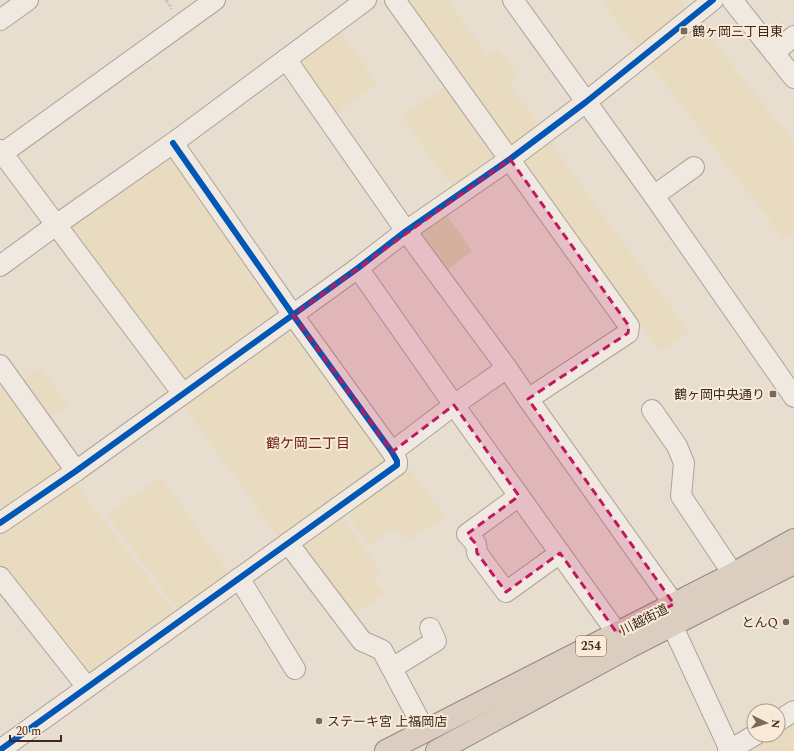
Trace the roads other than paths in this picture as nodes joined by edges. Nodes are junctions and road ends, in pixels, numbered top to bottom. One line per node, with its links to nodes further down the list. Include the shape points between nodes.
1 (28, 0): 8 (street)
2 (215, 0): 15 (street)
3 (366, 0): 11 (street)
4 (395, 0): 16 (street)
5 (513, 0): 13 (street)
6 (713, 0): 13 (street)
7 (732, 0): 10 (street)
8 (2, 16)
9 (794, 36): 10 (street)
10 (774, 53): 12 (street)
11 (286, 59): 14 (street); 20 (street)
12 (794, 78)
13 (586, 102): 16 (street); 18 (street)
14 (173, 143): 19 (street); 23 (street)
15 (1, 153): 19 (street)
16 (510, 159): 20 (street); 28 (street, via 629,326 628,333)
17 (694, 167): 18 (street)
18 (654, 196): 27 (street)
19 (56, 225): 21 (street); 26 (street)
20 (406, 230): 22 (street); 25 (street)
21 (0, 266)
22 (358, 268): 23 (street); 29 (street)
23 (293, 314): 26 (street); 31 (street)
24 (0, 366): 32 (street)
25 (506, 368): 28 (street); 29 (street)
26 (183, 394): 32 (street)
27 (794, 397)
28 (528, 400): 42 (street)
29 (454, 405): 31 (street); 33 (street)
30 (652, 410): 39 (street, via 684,463 681,496)
31 (392, 452): 36 (street, via 397,465)
32 (76, 471): 34 (street)
33 (519, 496): 37 (street); 37 (street, via 467,534 476,544 477,553 506,592)
34 (0, 523)
35 (794, 540): 39 (highway, 川越街道 / 254)
36 (288, 543): 41 (street); 45 (street, via 362,641 382,650)
37 (560, 553): 44 (street)
38 (794, 563): 42 (highway, 川越街道 / 254)
39 (733, 574): 42 (highway, 川越街道 / 254)
40 (0, 577): 47 (street)
41 (239, 578): 46 (street); 47 (street)
42 (673, 614): 44 (highway, 川越街道 / 254); 51 (street); 53 (highway, 川越街道 / 254, via 622,651)
43 (430, 628): 45 (street, via 436,641)
44 (617, 633): 48 (highway, 川越街道 / 254)
45 (392, 668): 48 (street)
46 (295, 669)
47 (87, 687): 50 (street)
48 (425, 731): 52 (highway, 川越街道 / 254)
49 (746, 740): 51 (street)
50 (0, 750)
51 (729, 750)
52 (386, 751)
53 (437, 751)

